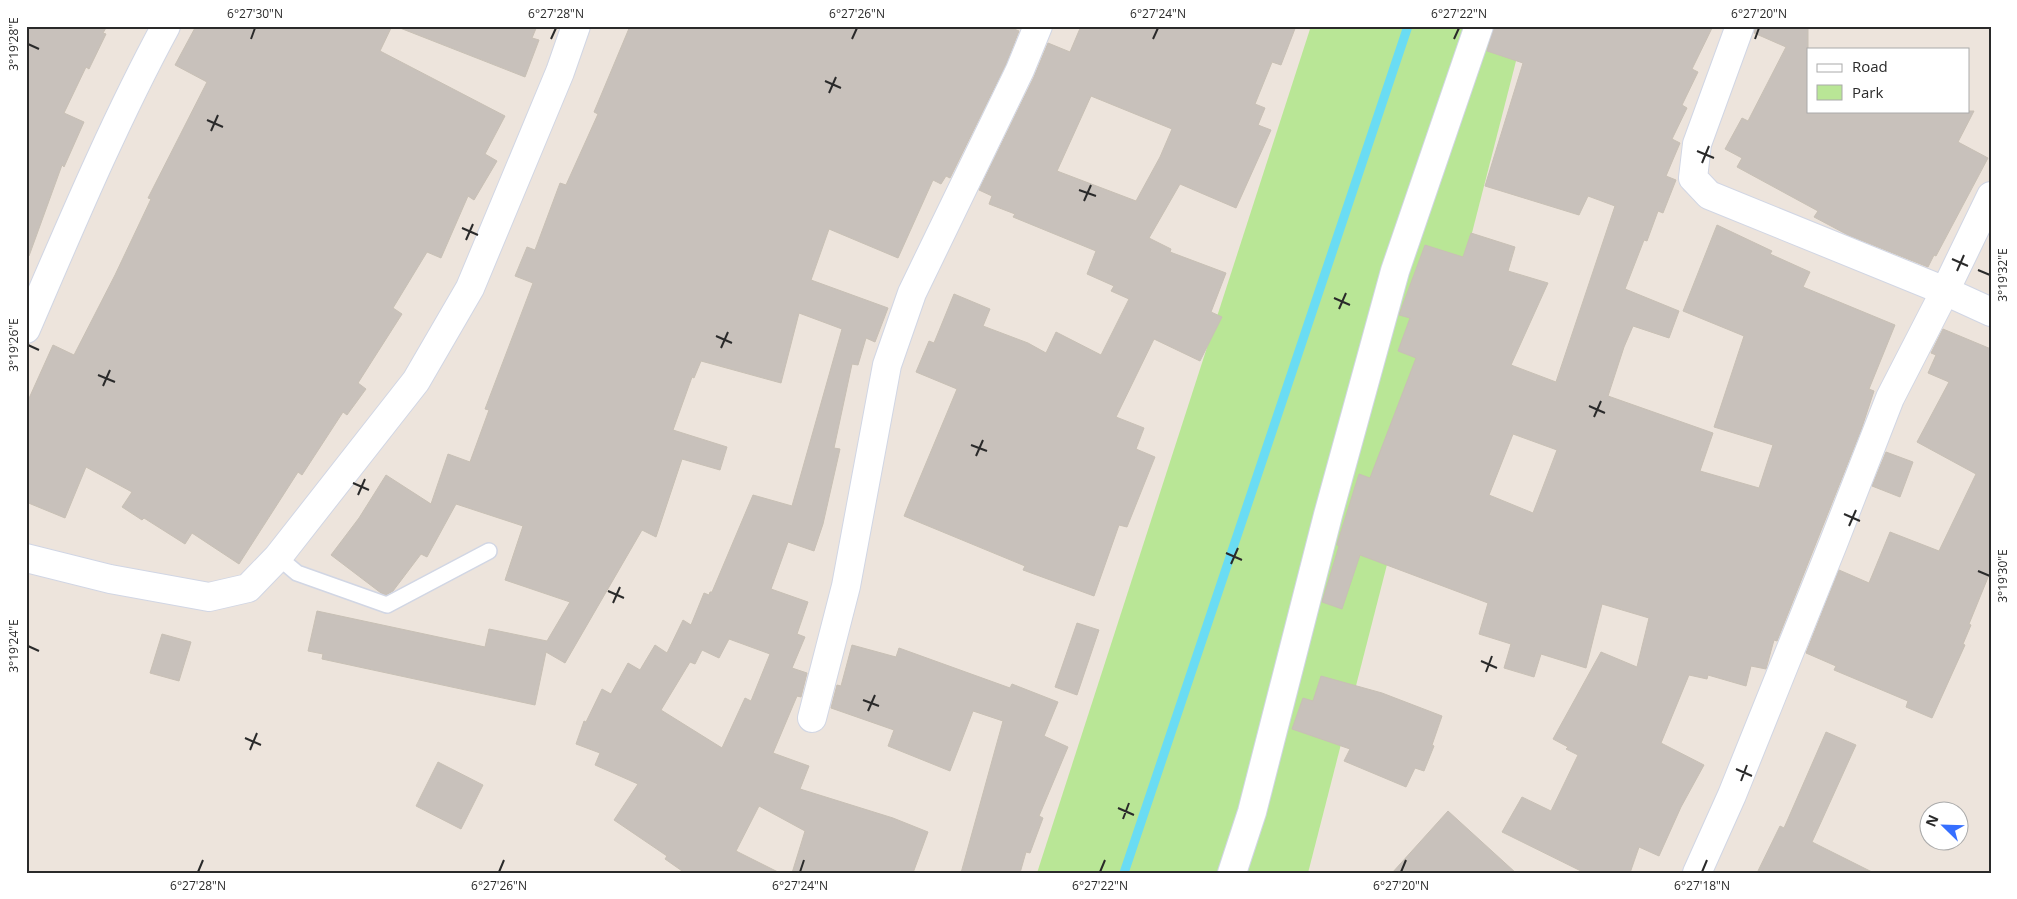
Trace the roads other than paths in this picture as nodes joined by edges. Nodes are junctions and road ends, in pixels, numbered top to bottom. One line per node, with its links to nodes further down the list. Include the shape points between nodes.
1 (166, 26): 9 (street, via 140,74)
2 (576, 26): 11 (street, via 470,288 416,381)
3 (1038, 26): 13 (street, via 912,293 887,365 846,586)
4 (1479, 26): 14 (street, via 1395,270 1330,506 1252,812)
5 (1740, 26): 7 (street, via 1697,144 1693,178 1709,195)
6 (1991, 196): 7 (street)
7 (1946, 291): 8 (street); 15 (street, via 1890,398 1834,544)
8 (1991, 312)
9 (26, 329)
10 (489, 551): 11 (lane, via 387,605 296,573)
11 (278, 557): 12 (street, via 248,588 209,597 110,579)
12 (26, 558)
13 (812, 718)
14 (1232, 873)
15 (1697, 873)

